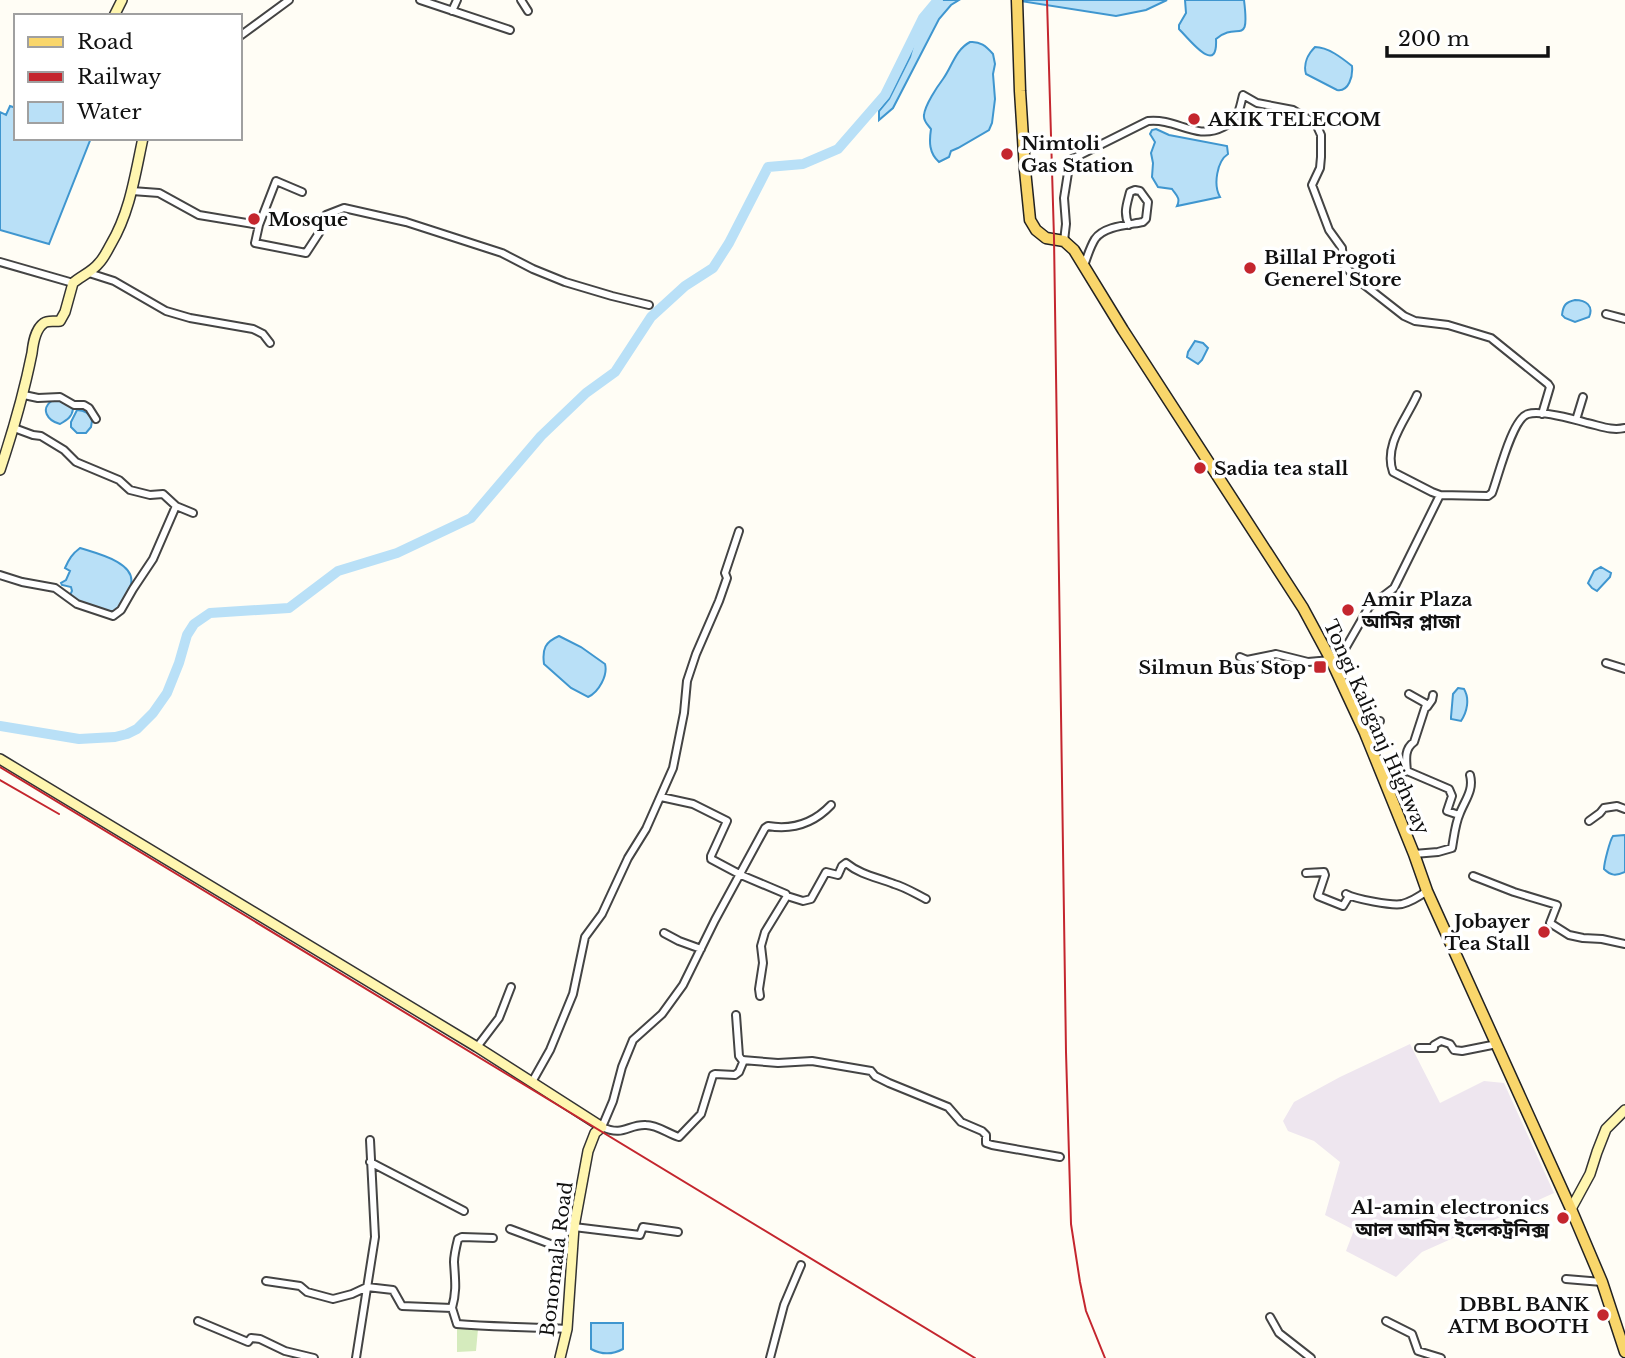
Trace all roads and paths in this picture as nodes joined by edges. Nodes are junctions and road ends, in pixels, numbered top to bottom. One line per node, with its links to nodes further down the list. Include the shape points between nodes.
1 (289, 0): 10 (street)
2 (420, 0): 6 (street)
3 (457, 0): 7 (street)
4 (521, 0): 8 (street)
5 (1017, 0): 16 (main road, Tongi Kaliganj Highway, via 1030,220 1046,238)
6 (440, 3): 7 (street)
7 (452, 11): 9 (street)
8 (528, 11)
9 (510, 30)
10 (242, 35)
11 (143, 140): 12 (street)
12 (132, 191): 14 (street, via 159,193 200,215); 19 (street, via 121,227)
13 (302, 192): 14 (street, via 276,181)
14 (258, 225): 21 (street, via 256,243 306,253 326,215 344,208 406,222 502,253 565,282)
15 (1129, 225): 15 (street, via 1143,222 1147,215 1148,202 1140,191 1130,192 1126,207); 18 (street, via 1098,236)
16 (1064, 241): 18 (main road, Tongi Kaliganj Highway); 28 (street, via 1070,160 1149,121 1197,131 1218,129 1236,116 1243,95 1257,103 1293,110 1315,124 1321,135 1320,168 1312,185 1329,230 1342,248 1343,264 1404,316 1490,338 1548,384)
17 (0, 262): 20 (street)
18 (1084, 266): 41 (main road, Tongi Kaliganj Highway, via 1303,608)
19 (89, 273): 20 (street); 24 (street, via 114,281 166,311 253,329)
20 (73, 284): 25 (street, via 60,321 44,323 34,340)
21 (649, 305)
22 (1606, 314): 23 (street)
23 (1625, 318)
24 (270, 342)
25 (24, 395): 29 (street, via 60,397 89,408); 31 (street)
26 (1417, 395): 34 (street, via 1400,425 1390,464 1393,472)
27 (1583, 397): 30 (street)
28 (1542, 414): 30 (street); 34 (street, via 1522,417 1492,493)
29 (96, 419)
30 (1576, 420): 32 (street, via 1607,429)
31 (14, 428): 33 (street); 35 (street, via 40,436 76,462 130,489 163,494)
32 (1625, 428)
33 (0, 470)
34 (1440, 495): 41 (street, via 1394,588 1369,607)
35 (176, 506): 36 (street); 38 (street, via 153,559 113,616 77,604 55,588)
36 (193, 513)
37 (739, 531): 52 (street, via 727,579 687,681 673,768)
38 (0, 575)
39 (1240, 657): 41 (street, via 1247,660 1276,654)
40 (1606, 663): 42 (street)
41 (1332, 664): 46 (main road, Tongi Kaliganj Highway)
42 (1625, 669)
43 (1409, 694): 45 (street, via 1425,703)
44 (1433, 695): 45 (street)
45 (1426, 709): 49 (street, via 1407,752)
46 (1359, 720): 47 (street); 51 (main road, Tongi Kaliganj Highway)
47 (1380, 721)
48 (0, 760): 71 (street)
49 (1407, 771): 51 (street); 55 (street, via 1450,789 1447,811)
50 (1470, 775): 55 (street, via 1472,783)
51 (1384, 780): 57 (main road, Tongi Kaliganj Highway)
52 (661, 797): 59 (street, via 693,804 727,821 710,858); 74 (street, via 602,914 585,937 573,994)
53 (831, 805): 59 (street, via 815,819 796,826 768,826)
54 (1625, 809): 56 (street, via 1604,808)
55 (1459, 814): 57 (street, via 1452,848)
56 (1589, 821)
57 (1414, 853): 61 (main road, Tongi Kaliganj Highway)
58 (1306, 873): 61 (street, via 1324,872 1318,896 1343,906 1348,895 1401,904)
59 (741, 875): 62 (street); 66 (street)
60 (1473, 876): 65 (street, via 1557,905 1550,923 1569,935)
61 (1427, 891): 70 (main road, Tongi Kaliganj Highway)
62 (787, 896): 63 (street, via 811,899 826,872 838,876 846,863); 68 (street, via 761,946)
63 (926, 900)
64 (664, 933): 66 (street)
65 (1625, 944)
66 (701, 949): 76 (street, via 662,1014 633,1040)
67 (511, 987): 71 (street, via 499,1017)
68 (760, 996)
69 (736, 1015): 73 (street, via 739,1056)
70 (1497, 1044): 72 (street, via 1454,1051 1441,1041 1434,1048); 80 (main road, Tongi Kaliganj Highway)
71 (477, 1048): 74 (street)
72 (1419, 1048)
73 (744, 1060): 76 (street, via 735,1074 713,1075 701,1114 679,1137 650,1125 620,1131); 78 (street, via 812,1061 870,1071 948,1107 961,1122 982,1131 986,1143)
74 (532, 1082): 76 (street)
75 (1625, 1110): 80 (street, via 1606,1129)
76 (602, 1127): 82 (street, Bonomala Road, via 588,1151)
77 (370, 1140): 79 (street)
78 (1060, 1157)
79 (370, 1162): 81 (street); 91 (street, via 375,1237)
80 (1572, 1209): 90 (main road, Tongi Kaliganj Highway)
81 (464, 1211)
82 (574, 1227): 84 (street, via 640,1234 643,1227); 86 (street, Bonomala Road)
83 (510, 1229): 86 (street)
84 (678, 1232)
85 (493, 1238): 92 (street, via 458,1239)
86 (572, 1252): 96 (street, Bonomala Road)
87 (801, 1265): 101 (street)
88 (1566, 1279): 90 (street)
89 (266, 1281): 91 (street, via 300,1286 307,1293 333,1299)
90 (1602, 1282): 97 (main road, Tongi Kaliganj Highway)
91 (367, 1287): 92 (street, via 393,1290 402,1306 410,1308); 99 (street)
92 (452, 1308): 96 (street, via 457,1324)
93 (1270, 1317): 102 (street, via 1279,1333)
94 (198, 1321): 98 (street, via 248,1342 260,1339)
95 (1386, 1321): 103 (street, via 1412,1334 1418,1351)
96 (567, 1329): 100 (street, Bonomala Road)
97 (1625, 1352)
98 (314, 1358)
99 (356, 1358)
100 (560, 1358)
101 (769, 1358)
102 (1311, 1358)
103 (1441, 1358)

